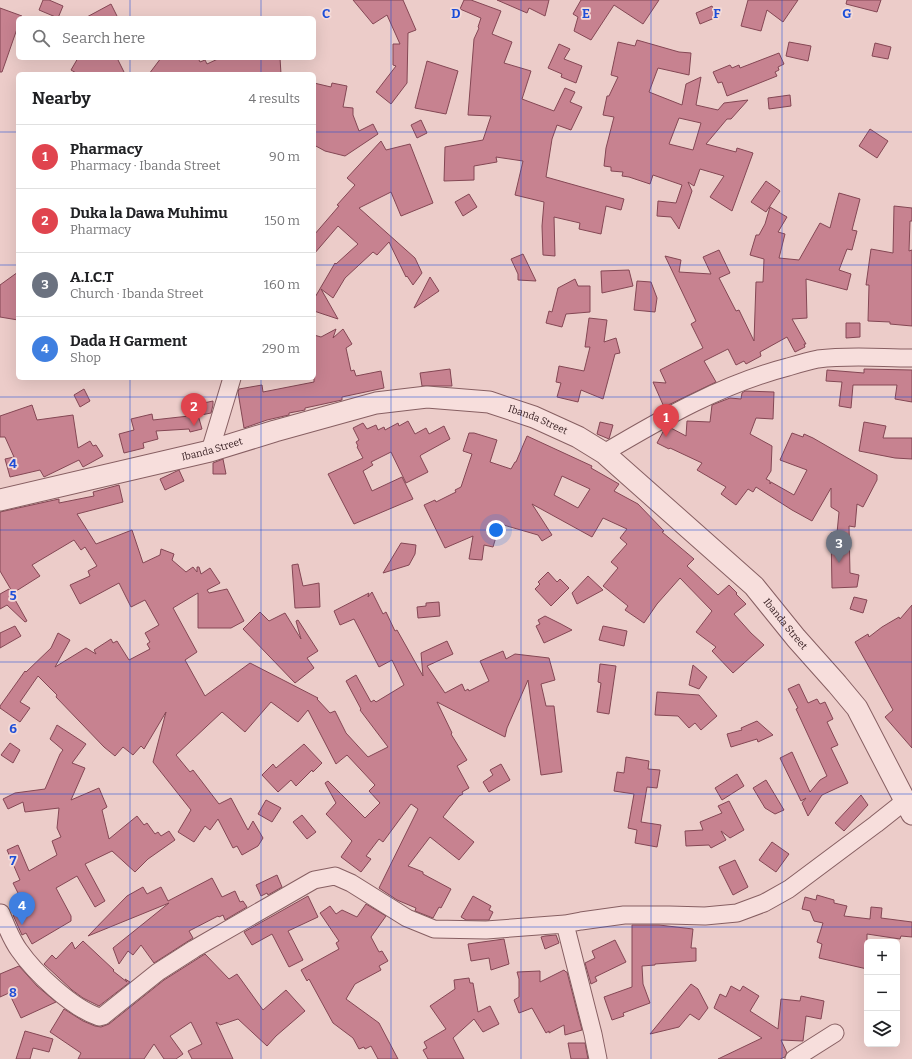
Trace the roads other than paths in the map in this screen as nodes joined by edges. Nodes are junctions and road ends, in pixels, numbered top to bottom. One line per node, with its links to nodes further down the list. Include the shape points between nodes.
1 (912, 358): 4 (street, via 817,359 762,373 656,422)
2 (231, 380): 3 (street)
3 (210, 451): 4 (street, Ibanda Street, via 376,403 427,397 489,402 534,417 578,437); 5 (street, Ibanda Street)
4 (604, 453): 6 (street, Ibanda Street, via 754,586 857,708)
5 (0, 500)
6 (908, 807): 8 (street, via 876,824 789,889 764,903 737,913 705,916 624,915)
7 (1, 913): 8 (street, via 19,950 32,966 59,994 98,1017 103,1016 158,972 194,948 314,880 335,876 351,882 408,918 434,929 486,930)
8 (565, 924): 10 (street)
9 (835, 1033): 11 (street)
10 (598, 1059)
11 (794, 1059)

